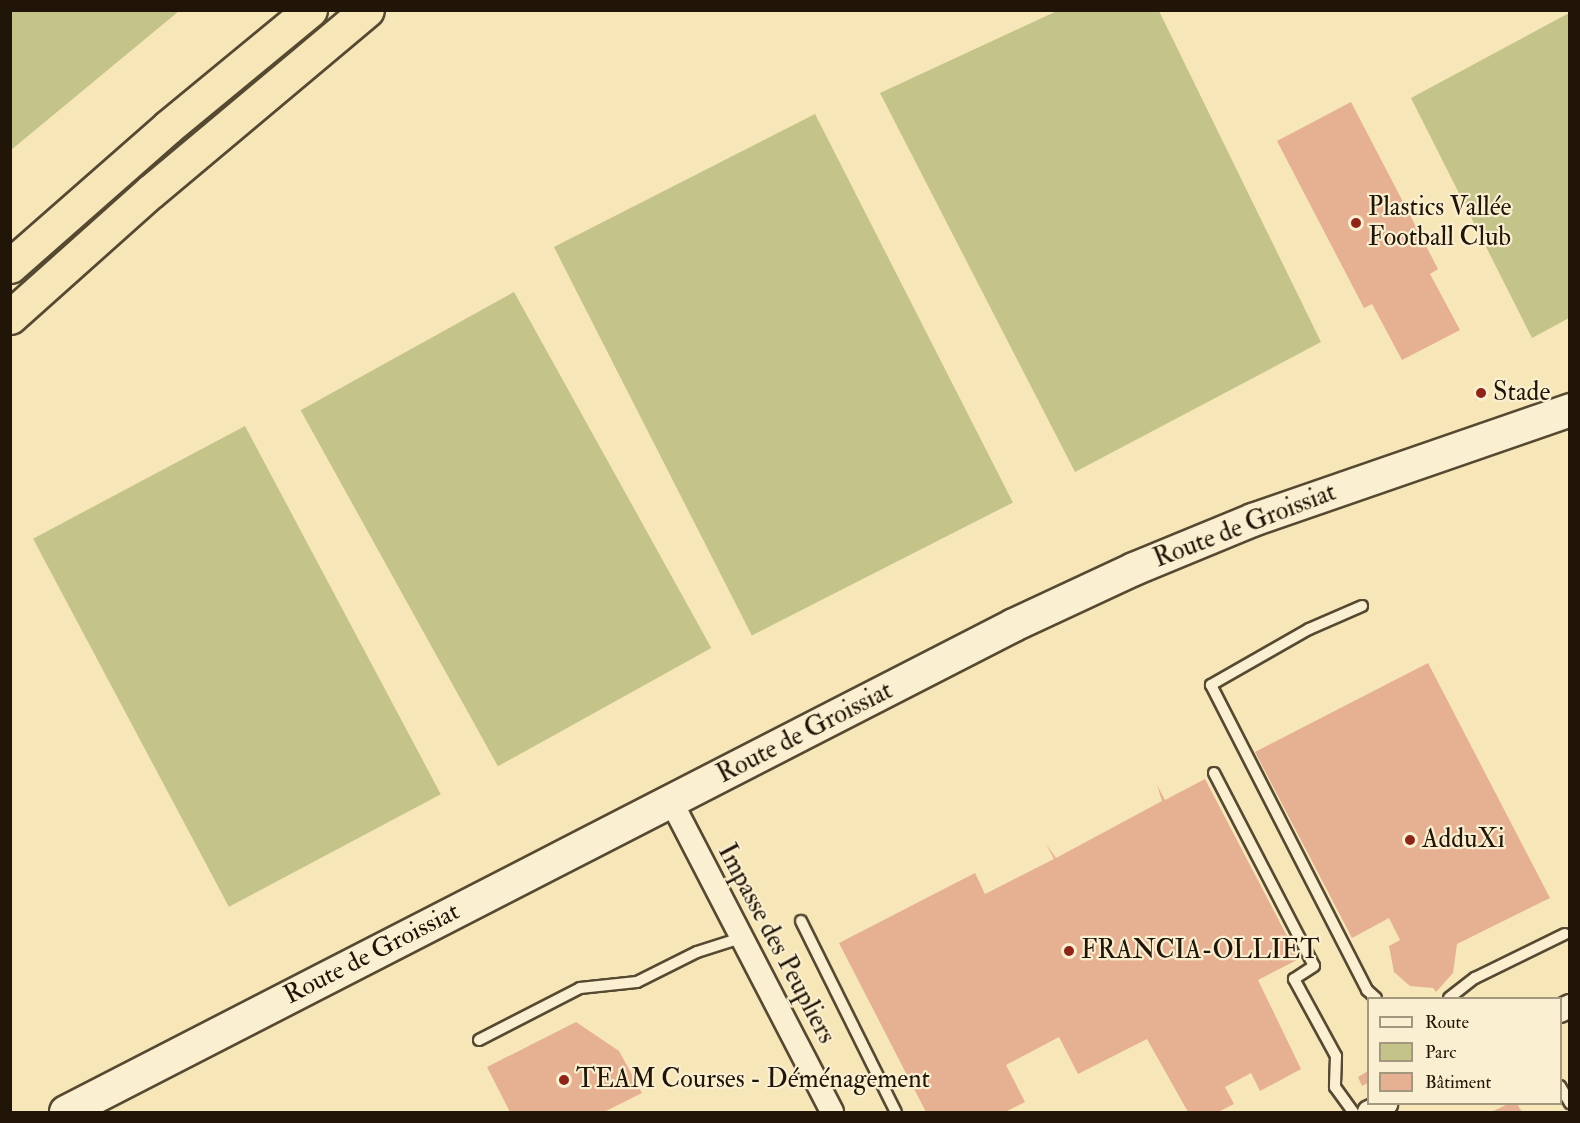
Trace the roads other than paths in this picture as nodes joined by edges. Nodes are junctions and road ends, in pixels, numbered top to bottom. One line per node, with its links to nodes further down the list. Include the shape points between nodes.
1 (310, 10): 3 (highway, via 168,127)
2 (367, 10): 4 (highway, via 159,184)
3 (10, 266)
4 (10, 316)
5 (1569, 410): 8 (main road, Route de Groissiat, via 1253,520 1134,569 1014,625)
6 (1362, 606): 12 (lane, via 1310,629 1211,685)
7 (1214, 773): 19 (lane, via 1314,966 1294,979 1336,1056 1335,1087)
8 (671, 801): 11 (street, Impasse des Peupliers); 16 (main road, Route de Groissiat)
9 (801, 921): 18 (lane)
10 (1565, 934): 13 (lane, via 1475,978)
11 (741, 938): 14 (lane, via 697,952 637,982 580,988); 17 (street, Impasse des Peupliers)
12 (1374, 997)
13 (1451, 997)
14 (479, 1040)
15 (1384, 1105): 20 (street)
16 (66, 1113)
17 (832, 1113)
18 (896, 1113)
19 (1353, 1113)
20 (1369, 1113)

